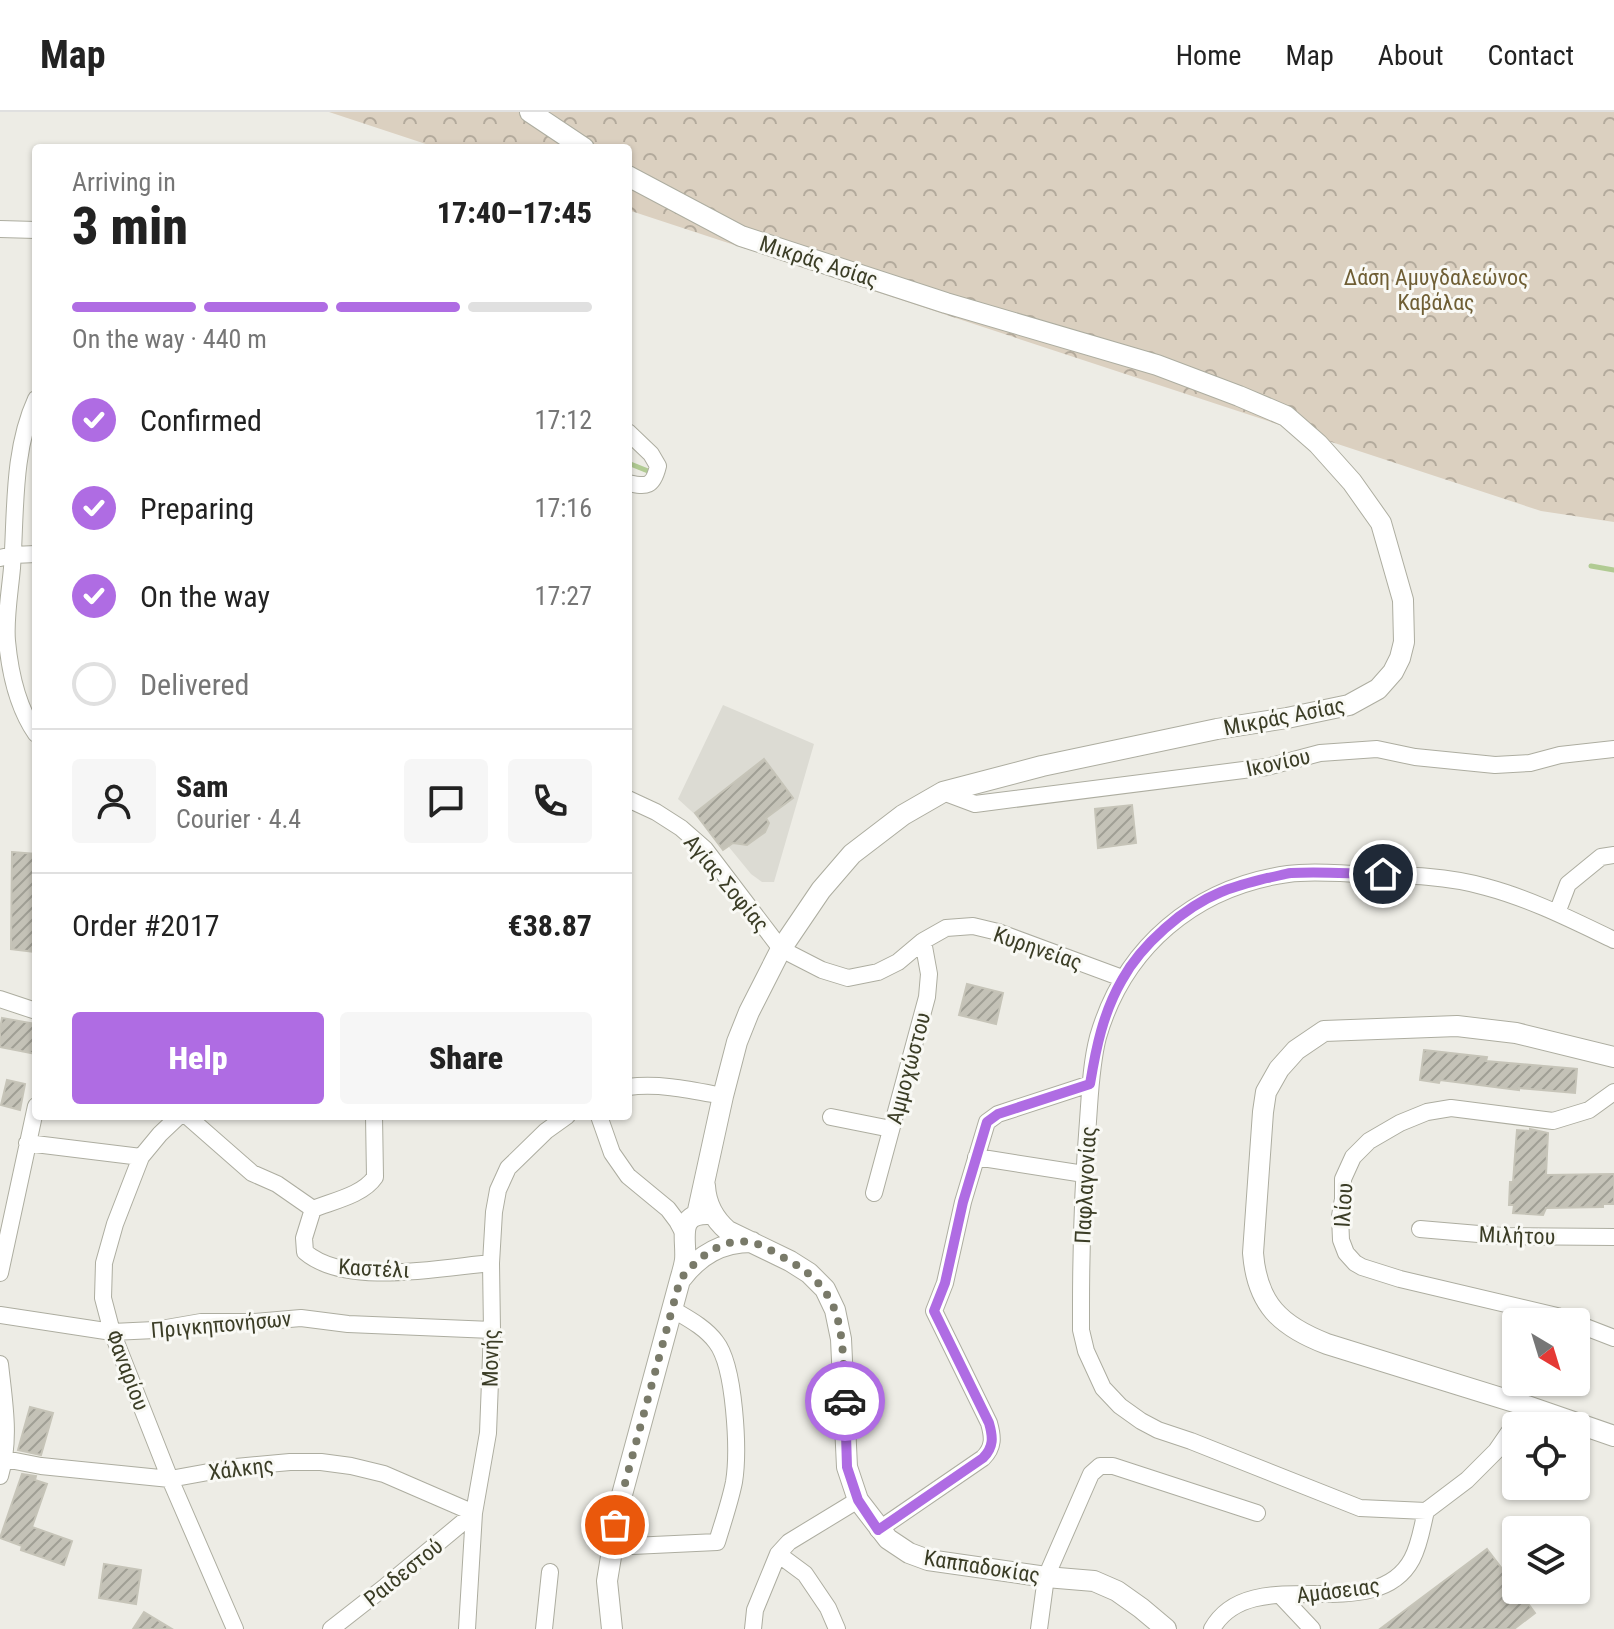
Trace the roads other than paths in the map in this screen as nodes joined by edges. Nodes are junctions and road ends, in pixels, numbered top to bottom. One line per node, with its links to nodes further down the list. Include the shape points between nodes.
1 (530, 112): 2 (street)
2 (578, 144)
3 (632, 178): 13 (street, Μικράς Ασίας, via 741,236 1157,365 1286,416 1352,482 1381,523 1403,600 1404,642 1393,672 1378,689 1349,705 1119,749)
4 (0, 229): 5 (street)
5 (32, 230)
6 (32, 408): 10 (street)
7 (632, 436): 8 (street, via 658,466 651,483)
8 (632, 484)
9 (32, 554): 10 (street)
10 (6, 556): 11 (street, via 7,639 16,692)
11 (32, 729)
12 (1614, 749): 13 (street, Ικονίου, via 1495,765 1377,749 975,804)
13 (943, 792): 19 (street, Μικράς Ασίας, via 852,854)
14 (632, 801): 19 (street, Αγίας Σοφίας, via 681,828 705,849)
15 (1614, 855): 16 (street, via 1601,857 1568,884)
16 (1557, 913): 17 (street, Παφλαγονίας); 20 (street, Παφλαγονίας, via 1483,886 1425,876 1289,873 1220,892 1198,905 1155,938)
17 (1614, 940)
18 (923, 941): 19 (street, Κυρηνείας, via 878,972 848,978); 20 (street, Κυρηνείας, via 946,928 973,926); 35 (street, Αμμοχώστου, via 927,997)
19 (781, 949): 27 (street, Μικράς Ασίας, via 737,1042)
20 (1122, 978): 24 (street, Παφλαγονίας, via 1098,1039)
21 (0, 999): 22 (street)
22 (32, 1010)
23 (1614, 1057): 58 (street, via 1516,1033 1457,1026 1324,1031 1287,1059 1266,1092 1253,1253 1259,1288 1275,1314 1327,1344)
24 (1090, 1084): 38 (street, via 998,1114 987,1122); 39 (street, Παφλαγονίας)
25 (632, 1087): 27 (street)
26 (1614, 1092): 56 (street, Ιλίου, via 1589,1110 1553,1121 1451,1108 1400,1123 1353,1157 1343,1179 1340,1216 1346,1253 1362,1267 1557,1316)
27 (723, 1096): 43 (street, Μικράς Ασίας, via 705,1172)
28 (831, 1117): 35 (street)
29 (33, 1120): 36 (street)
30 (175, 1120): 37 (street, Φαναρίου)
31 (192, 1120): 42 (street, via 252,1173)
32 (374, 1120): 42 (street, via 372,1182)
33 (561, 1120): 49 (street, Μονής, via 508,1168 494,1212)
34 (600, 1120): 41 (street, via 612,1153)
35 (891, 1129): 40 (street, Αμμοχώστου)
36 (27, 1143): 37 (street); 50 (street)
37 (141, 1157): 55 (street, Φαναρίου, via 104,1263 103,1298)
38 (976, 1157): 39 (street); 66 (street, via 934,1311 989,1423 989,1452)
39 (1084, 1174): 63 (street, Παφλαγονίας, via 1081,1330 1103,1388 1120,1406 1158,1430 1360,1508)
40 (874, 1193)
41 (650, 1194): 43 (street); 46 (street, via 668,1209)
42 (313, 1209): 49 (street, Καστέλι, via 305,1252 334,1269 395,1273)
43 (711, 1219): 46 (street, via 687,1222); 47 (street, Καππαδοκίας); 48 (street, via 722,1239)
44 (1420, 1229): 45 (street, Μιλήτου)
45 (1614, 1237)
46 (685, 1238): 48 (street, via 695,1251); 51 (street)
47 (757, 1245): 48 (street, via 737,1242); 62 (street, Καππαδοκίας, via 809,1273 835,1310 847,1467)
48 (711, 1251): 51 (street)
49 (491, 1263): 54 (street, Μονής)
50 (0, 1273)
51 (680, 1280): 52 (street)
52 (672, 1309): 67 (street); 67 (street, via 718,1343 726,1365 736,1430 734,1480 717,1542)
53 (0, 1315): 55 (street, Πριγκηπονήσων)
54 (492, 1330): 55 (street, Πριγκηπονήσων, via 301,1318); 64 (street, Μονής, via 488,1433)
55 (112, 1332): 61 (street, Φαναρίου)
56 (1614, 1338)
57 (0, 1364): 60 (street, via 7,1418)
58 (1527, 1406): 59 (street); 63 (street, via 1496,1451)
59 (1614, 1436)
60 (2, 1464): 61 (street, Χάλκης)
61 (170, 1479): 64 (street, Χάλκης, via 236,1467 321,1462 384,1474); 72 (street, Φαναρίου)
62 (858, 1500): 66 (street, Καππαδοκίας); 68 (street)
63 (1426, 1511): 71 (street, Αμάσειας, via 1412,1560 1394,1581 1373,1590)
64 (474, 1513): 73 (street, Ραιδεστού); 74 (street, Μονής)
65 (1257, 1513): 70 (street, via 1100,1466 1091,1474)
66 (878, 1530): 70 (street, Καππαδοκίας, via 928,1560)
67 (611, 1547): 76 (street, via 607,1581)
68 (778, 1554): 77 (street, via 755,1610); 78 (street, via 805,1574)
69 (550, 1572): 75 (street)
70 (1046, 1577): 79 (street); 80 (street, Καππαδοκίας, via 1094,1581 1117,1591)
71 (1281, 1596): 81 (street, Αμάσειας, via 1234,1606); 82 (street)
72 (235, 1629)
73 (331, 1629)
74 (467, 1629)
75 (544, 1629)
76 (612, 1629)
77 (753, 1629)
78 (837, 1629)
79 (1039, 1629)
80 (1166, 1629)
81 (1212, 1629)
82 (1312, 1629)

